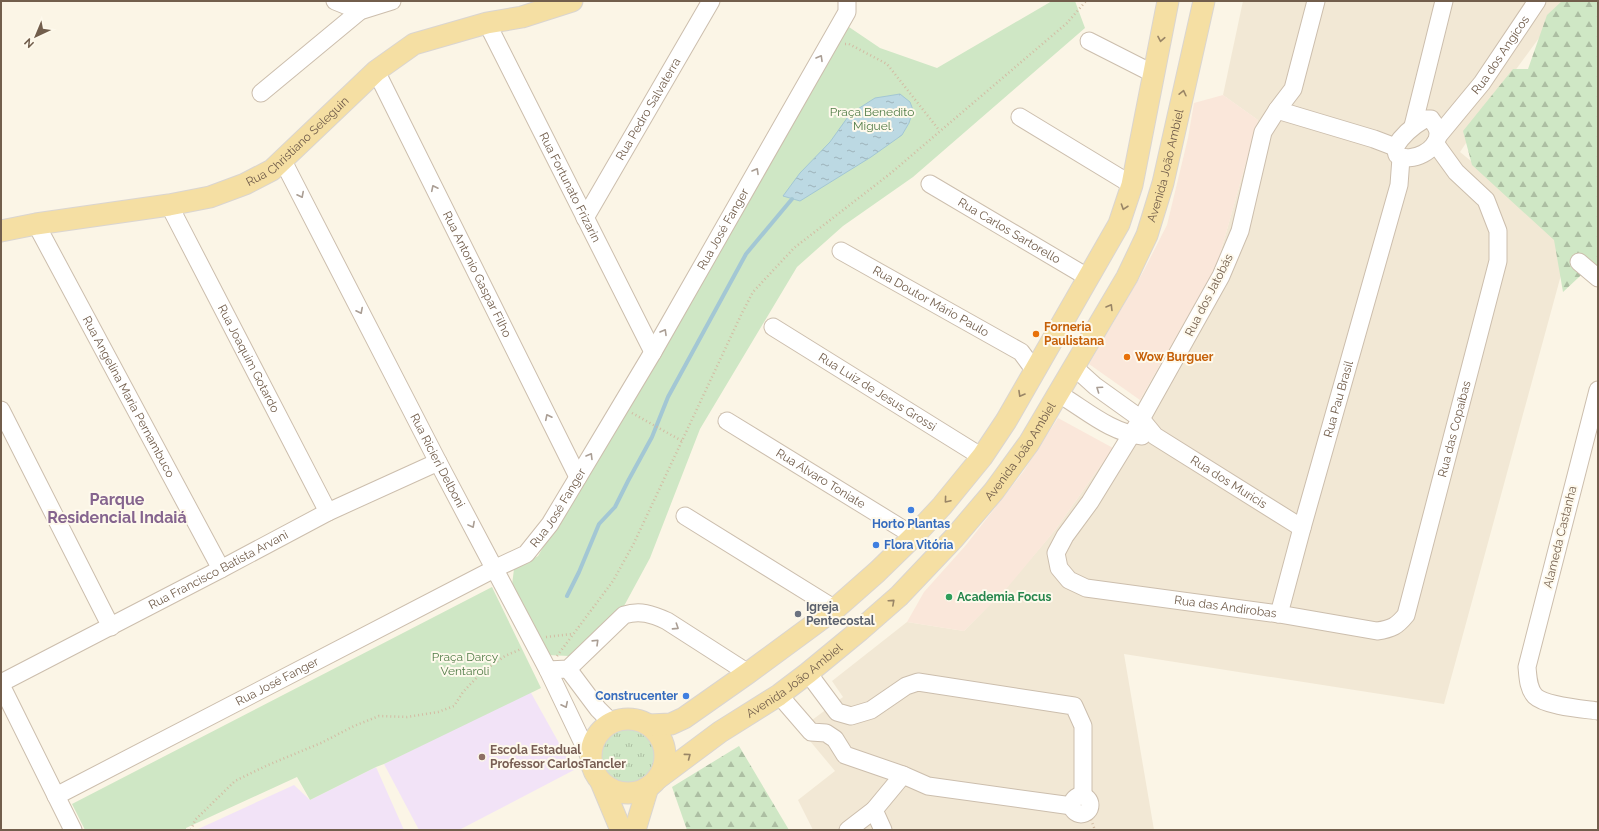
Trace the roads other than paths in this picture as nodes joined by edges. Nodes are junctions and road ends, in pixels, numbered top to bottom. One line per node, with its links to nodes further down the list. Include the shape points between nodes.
1 (335, 1): 11 (street)
2 (392, 1): 11 (street)
3 (572, 1): 12 (main road, Rua Christiano Seleguin, via 522,17)
4 (711, 1): 28 (street, Rua Pedro Salvaterra)
5 (847, 1): 37 (street, Rua José Fanger, one-way to 5, via 847,12)
6 (1168, 1): 15 (main road, one-way to 15)
7 (1204, 1): 39 (main road, Avenida João Ambiel, one-way to 7, via 1128,277 1147,235 1163,183)
8 (1316, 1): 18 (street, Rua dos Jatobás, via 1293,89)
9 (1444, 1): 20 (street, via 1420,98)
10 (1537, 1): 17 (street, Rua dos Angicos, via 1482,83)
11 (360, 11): 16 (street)
12 (487, 22): 14 (main road, Rua Christiano Seleguin, via 414,44); 28 (street, Rua Fortunato Frizarin)
13 (1089, 41): 15 (street)
14 (376, 71): 23 (main road, Rua Christiano Seleguin); 50 (street, Rua Antonio Gaspar Filho, one-way to 14)
15 (1154, 74): 26 (main road)
16 (261, 93)
17 (1461, 108): 20 (street, Rua dos Angicos); 21 (street, Rua dos Angicos)
18 (1277, 110): 22 (street); 44 (street, Rua dos Jatobás, via 1263,132 1240,231 1221,276)
19 (1020, 117): 26 (street)
20 (1423, 121): 21 (street, via 1438,128); 22 (street)
21 (1437, 139): 22 (street, Rua dos Angicos); 24 (street)
22 (1406, 151): 24 (street); 53 (street, Rua Pau Brasil, via 1399,185)
23 (283, 161): 27 (main road, Rua Christiano Seleguin, via 272,170 245,184 210,197); 49 (street, Rua Ricieri Delboni, one-way to 49)
24 (1456, 172): 60 (street, Rua das Copaíbas, via 1486,200 1498,231 1498,261 1406,615)
25 (930, 184): 33 (street, Rua Carlos Sartorello)
26 (1132, 185): 33 (main road, one-way to 33, via 1119,224)
27 (169, 205): 29 (main road, Rua Christiano Seleguin); 51 (street, Rua Joaquim Gotardo)
28 (585, 218): 37 (street, Rua Fortunato Frizarin)
29 (36, 224): 30 (main road, Rua Christiano Seleguin); 57 (street, Rua Angelina Maria Pernambuco)
30 (1, 231)
31 (840, 251): 38 (street, Rua Doutor Mário Paulo)
32 (1579, 262): 34 (street)
33 (1089, 278): 36 (main road)
34 (1598, 278)
35 (773, 327): 48 (street, Rua Luiz de Jesus Grossi)
36 (1048, 350): 38 (street); 39 (main road, via 1056,348 1063,351); 40 (main road)
37 (653, 352): 50 (street, Rua José Fanger, one-way to 37)
38 (1021, 352): 40 (street, Rua Doutor Mário Paulo)
39 (1074, 367): 42 (main road, Avenida João Ambiel); 44 (street, Rua dos Muricis, one-way to 39, via 1095,386)
40 (1035, 371): 42 (main road, via 1042,384); 48 (main road, one-way to 48)
41 (1598, 390): 68 (street, Alameda Castanha, via 1527,667 1529,685 1536,697 1553,705)
42 (1059, 394): 46 (street, Rua dos Muricis, via 1113,429); 65 (main road, Avenida João Ambiel, one-way to 42, via 899,596 954,538 994,491 1029,443)
43 (1, 410): 61 (street)
44 (1141, 419): 46 (street, Rua dos Jatobás); 47 (street, Rua dos Muricis)
45 (727, 421): 54 (street, Rua Álvaro Toniate)
46 (1132, 435): 47 (street, Rua dos Muricis); 56 (street, Rua dos Jatobás, via 1090,502 1065,536 1056,553)
47 (1155, 436): 53 (street, Rua dos Muricis)
48 (982, 457): 54 (main road, one-way to 54)
49 (438, 462): 51 (street, Rua Francisco Batista Arvani); 55 (street, Rua Ricieri Delboni, one-way to 55)
50 (578, 477): 55 (street, Rua José Fanger, via 550,524 526,554)
51 (328, 512): 57 (street, Rua Francisco Batista Arvani)
52 (685, 516): 58 (street)
53 (1302, 528): 59 (street, Rua Pau Brasil)
54 (914, 536): 58 (main road)
55 (496, 568): 63 (street, Rua Ricieri Delboni); 75 (street, Rua José Fanger)
56 (1059, 568): 59 (street, Rua das Andirobas, via 1069,580 1086,588)
57 (221, 569): 61 (street, Rua Francisco Batista Arvani)
58 (835, 609): 64 (main road)
59 (1279, 614): 60 (street, Rua das Andirobas, via 1377,630 1388,630)
60 (1398, 625)
61 (111, 627): 66 (street, Rua Francisco Batista Arvani)
62 (568, 669): 63 (street); 64 (street, one-way to 64, via 624,615 641,612 667,620); 69 (street, via 598,709)
63 (548, 670): 71 (street, Rua Ricieri Delboni, one-way to 71)
64 (748, 673): 70 (main road, via 684,718 671,724)
65 (808, 673): 67 (main road, Avenida João Ambiel); 76 (street, via 837,712 851,716 872,710 906,686 918,682 1074,706 1083,726)
66 (1, 684): 75 (street)
67 (778, 695): 72 (street, via 811,732 826,733 835,739 845,755); 74 (main road, Avenida João Ambiel, one-way to 67, via 720,732)
68 (1598, 712)
69 (612, 723): 70 (main road, via 626,719 638,720); 71 (main road, via 596,736)
70 (649, 725): 74 (main road, via 664,744 665,756 663,769)
71 (591, 760): 73 (main road)
72 (903, 775): 76 (street, via 928,786); 77 (street)
73 (601, 782): 74 (main road, Avenida João Ambiel, via 624,793 636,792); 79 (main road)
74 (653, 783): 79 (main road)
75 (56, 796): 80 (street)
76 (1077, 800): 78 (street, via 1076,812)
77 (874, 810): 81 (street); 82 (street)
78 (1088, 812)
79 (625, 826)
80 (73, 830)
81 (848, 830)
82 (883, 830)

